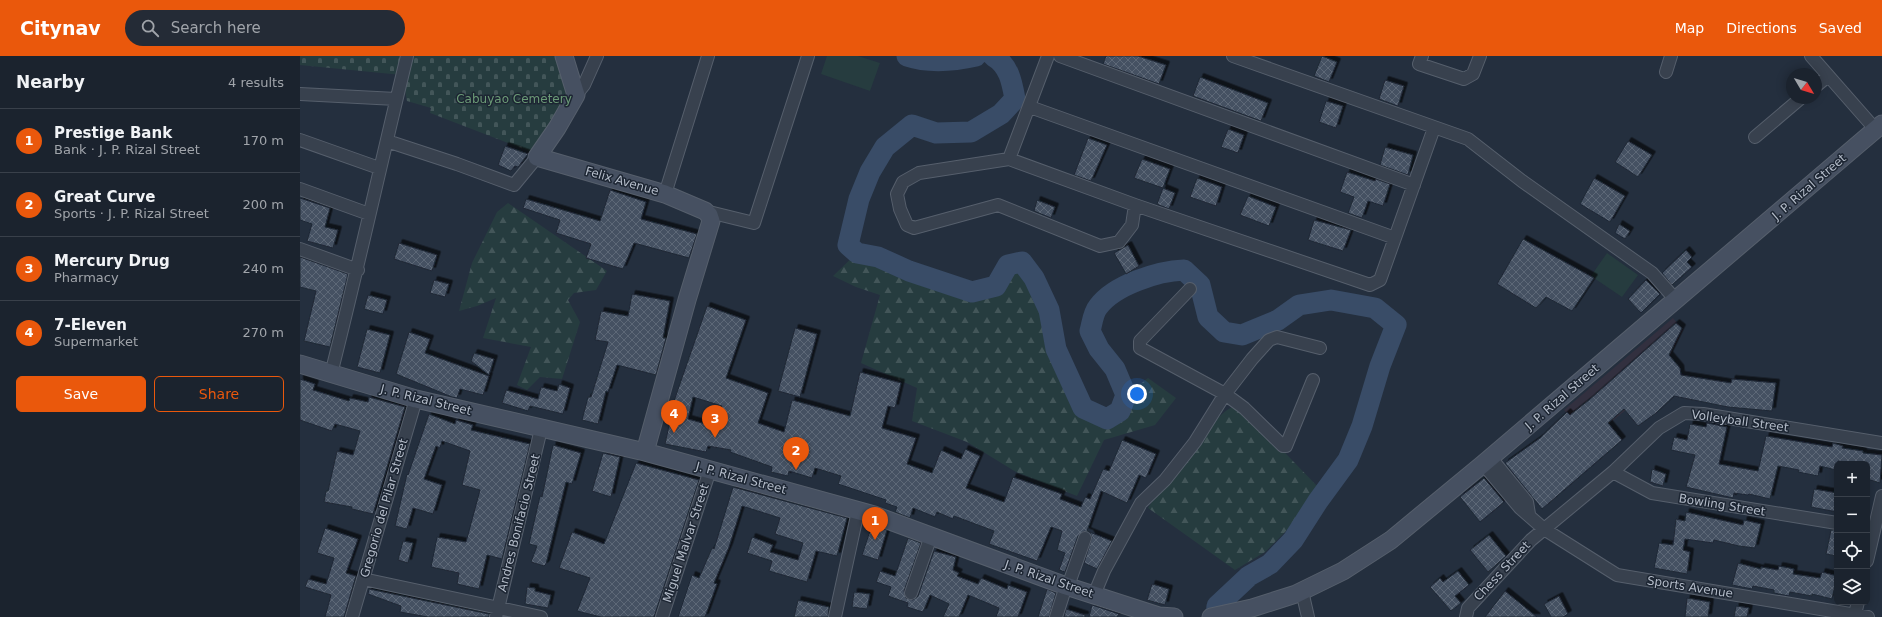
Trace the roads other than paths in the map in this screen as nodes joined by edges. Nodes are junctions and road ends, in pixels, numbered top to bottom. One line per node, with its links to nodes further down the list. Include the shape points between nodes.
1 (407, 56): 18 (street)
2 (564, 56): 17 (main road)
3 (597, 56): 17 (street, via 584,85)
4 (708, 56): 31 (street)
5 (808, 56): 33 (street, via 754,223)
6 (1048, 56): 20 (street)
7 (1060, 56): 29 (street)
8 (1233, 56): 22 (street)
9 (1422, 56): 10 (street, via 1419,64 1464,79 1473,74)
10 (1480, 56)
11 (1671, 56): 13 (street)
12 (1816, 58): 14 (street)
13 (1666, 72)
14 (1828, 76): 15 (street); 21 (street)
15 (1822, 81)
16 (300, 94): 18 (street)
17 (576, 95): 26 (main road)
18 (396, 99): 25 (street)
19 (1794, 104): 23 (street)
20 (1030, 107): 27 (street); 35 (street)
21 (1879, 127): 39 (main road, J. P. Rizal Street)
22 (1434, 128): 29 (street); 39 (street, via 1468,139 1522,181 1652,273)
23 (1755, 137)
24 (300, 140): 28 (street)
25 (387, 141): 26 (street, via 514,185); 28 (street)
26 (537, 157): 31 (main road, Felix Avenue)
27 (1010, 159): 32 (street); 32 (street, via 919,173 904,182 897,194 907,225 914,228 998,205 1100,246 1119,242 1132,225)
28 (380, 168): 34 (street)
29 (1414, 185): 35 (street)
30 (300, 189): 34 (street)
31 (665, 194): 33 (main road, Felix Avenue)
32 (1135, 205): 35 (street, via 1370,285 1380,280)
33 (705, 212): 48 (main road, via 711,221 686,300)
34 (369, 214): 37 (street)
35 (1395, 238)
36 (300, 249): 37 (street)
37 (358, 270): 42 (street)
38 (1190, 289): 44 (street, via 1140,341 1140,348)
39 (1675, 299): 49 (main road, J. P. Rizal Street)
40 (1320, 348): 44 (street, via 1277,337 1270,340)
41 (300, 364): 42 (main road, J. P. Rizal Street)
42 (331, 374): 45 (main road, J. P. Rizal Street)
43 (1313, 380): 44 (street, via 1286,446 1279,443 1244,408)
44 (1225, 394): 64 (street, via 1195,442 1165,480 1141,503)
45 (416, 400): 46 (main road, J. P. Rizal Street); 60 (street, Gregorio del Pilar Street)
46 (541, 428): 48 (main road, J. P. Rizal Street); 66 (street, Andres Bonifacio Street)
47 (1882, 443): 51 (street, Volleyball Street, via 1684,412 1659,428)
48 (645, 452): 50 (main road, J. P. Rizal Street)
49 (1487, 461): 55 (street, Sports Avenue, via 1520,508); 62 (main road, J. P. Rizal Street, via 1391,540 1343,570)
50 (710, 470): 53 (main road, J. P. Rizal Street); 71 (street, Miguel Malvar Street)
51 (1613, 472): 54 (street, Bowling Street, via 1652,494); 55 (street, Volleyball Street)
52 (1882, 496): 56 (street)
53 (858, 511): 57 (main road, J. P. Rizal Street); 72 (street)
54 (1834, 523)
55 (1544, 529): 67 (street, Sports Avenue, via 1617,575); 77 (street, Chess Street, via 1468,608)
56 (1874, 529): 59 (street)
57 (931, 536): 61 (main road, J. P. Rizal Street); 63 (street)
58 (1085, 538): 61 (street)
59 (1870, 547)
60 (363, 579): 66 (street); 69 (street, Gregorio del Pilar Street)
61 (1067, 586): 64 (main road, J. P. Rizal Street); 73 (street)
62 (1302, 591): 75 (main road, J. P. Rizal Street, via 1252,608); 76 (street)
63 (911, 593)
64 (1094, 594): 74 (main road, J. P. Rizal Street)
65 (1857, 605): 68 (street)
66 (497, 612): 70 (street)
67 (1834, 614): 68 (street, Sports Avenue)
68 (1855, 614): 78 (street, Sports Avenue)
69 (352, 617)
70 (541, 617)
71 (662, 617)
72 (836, 617)
73 (1056, 617)
74 (1164, 617)
75 (1211, 617)
76 (1308, 617)
77 (1466, 617)
78 (1868, 617)

